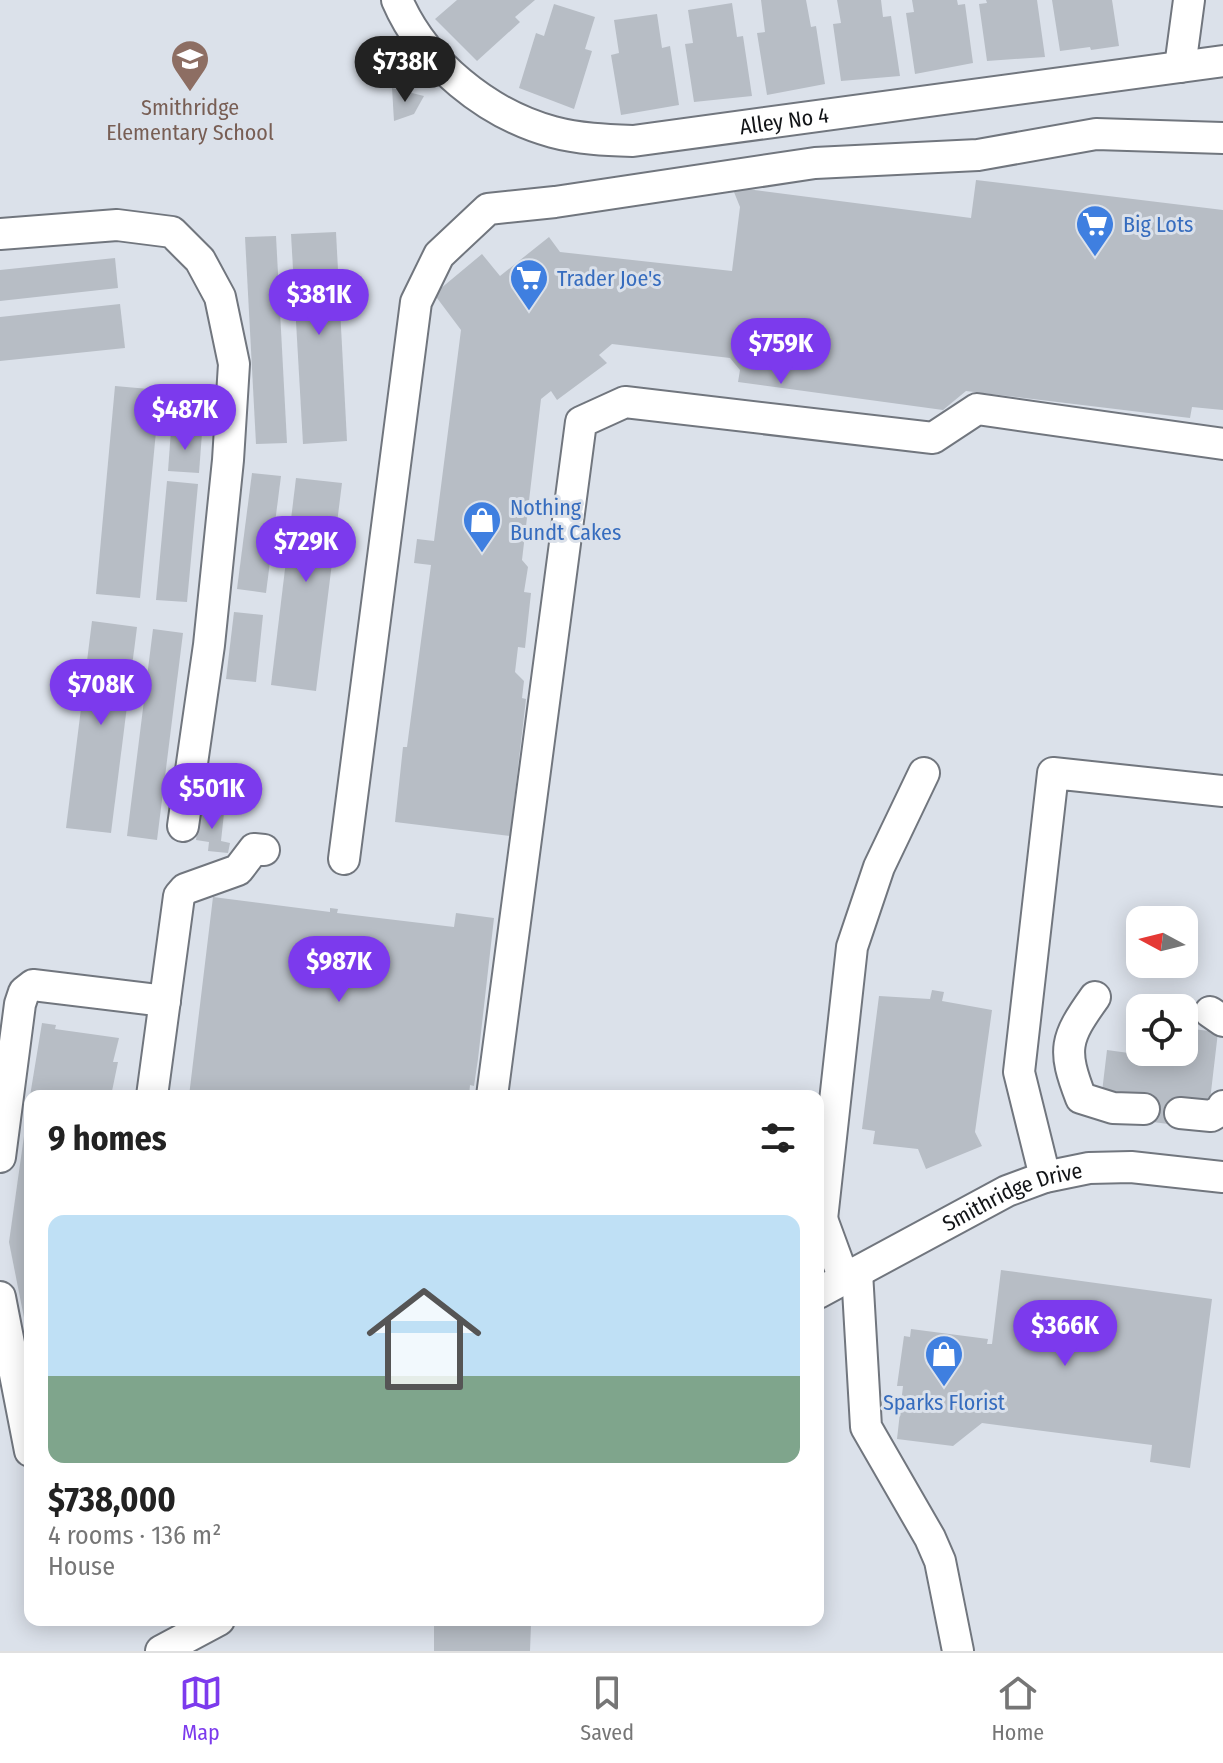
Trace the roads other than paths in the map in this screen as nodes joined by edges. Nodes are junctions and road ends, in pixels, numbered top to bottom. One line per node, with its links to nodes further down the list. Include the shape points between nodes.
1 (397, 0): 4 (street, Alley No 4, via 419,39 477,96 539,127 592,139 633,141)
2 (1189, 0): 4 (street)
3 (1223, 61): 4 (street, Alley No 4)
4 (1180, 67)
5 (1223, 138): 12 (street, via 1096,134 978,155 815,163 488,209 439,255 416,302)
6 (0, 234): 10 (street, via 117,225 172,232 200,260 220,297 234,364 229,446 209,645)
7 (1223, 444): 16 (street, via 977,409 933,438 625,402 581,422)
8 (924, 773): 23 (street, via 879,867 852,947)
9 (1223, 791): 21 (street, via 1053,773 1019,1072)
10 (183, 826)
11 (264, 850): 14 (street, via 254,849 238,870 179,896)
12 (344, 859)
13 (1095, 997): 18 (street, via 1071,1031 1069,1043 1081,1098 1113,1108)
14 (165, 1001): 15 (street); 20 (street, via 33,985 24,992)
15 (153, 1090)
16 (493, 1090)
17 (1223, 1106): 19 (street, via 1211,1116)
18 (1144, 1109)
19 (1180, 1113)
20 (0, 1157)
21 (1045, 1177): 22 (street, Smithridge Drive, via 1131,1167); 25 (street, Smithridge Drive, via 1007,1191)
22 (1223, 1177)
23 (824, 1185)
24 (824, 1232): 25 (street)
25 (840, 1282): 30 (street, via 866,1427 940,1561)
26 (0, 1297): 27 (street)
27 (24, 1420)
28 (207, 1634): 29 (street)
29 (161, 1651)
30 (958, 1651)

